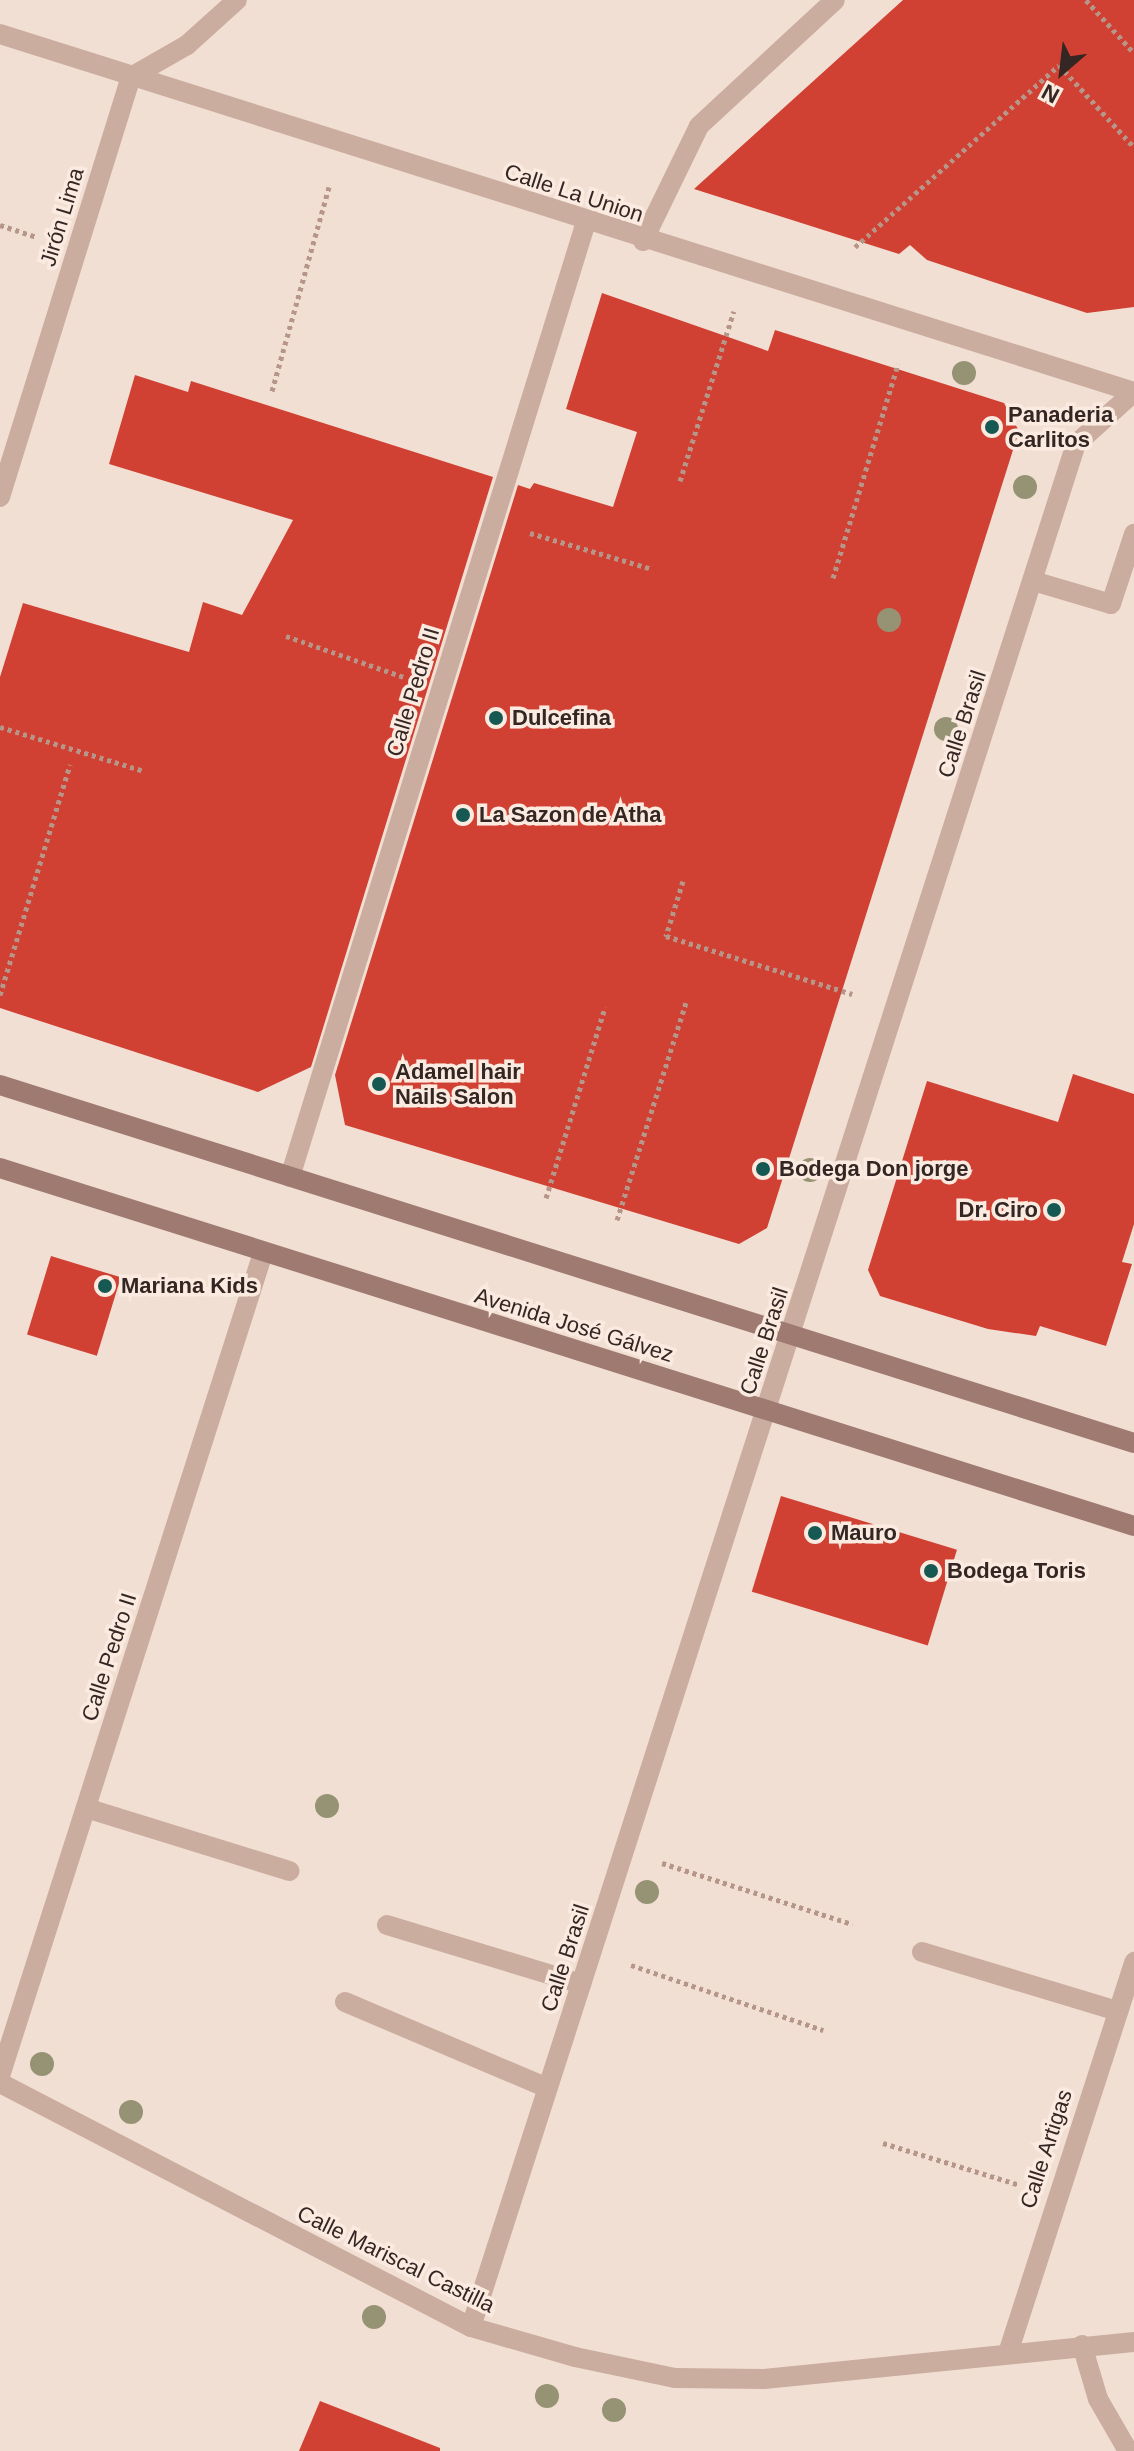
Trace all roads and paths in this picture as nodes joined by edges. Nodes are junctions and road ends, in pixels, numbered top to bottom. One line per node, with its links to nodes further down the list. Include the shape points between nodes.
1 (237, 0): 6 (street, via 187,45)
2 (835, 0): 12 (street, via 699,126)
3 (1086, 0): 5 (path)
4 (0, 34): 6 (street, Calle La Union)
5 (1134, 53)
6 (131, 77): 9 (street, Calle La Union); 19 (street, Jirón Lima)
7 (1134, 147): 13 (path, via 1059,65)
8 (329, 187): 16 (path)
9 (586, 222): 12 (street, Calle La Union); 37 (street, Calle Pedro II)
10 (0, 225): 11 (path)
11 (38, 237)
12 (643, 241): 17 (street, Calle La Union)
13 (855, 247)
14 (734, 311): 18 (path)
15 (898, 364): 23 (path)
16 (272, 391)
17 (1134, 392): 24 (street, Calle Brasil, via 1076,444)
18 (680, 481)
19 (0, 497)
20 (520, 532): 22 (path)
21 (1134, 534): 24 (street, via 1111,604)
22 (652, 569)
23 (833, 578)
24 (1033, 581): 41 (street, Calle Brasil)
25 (286, 636): 26 (path)
26 (413, 680)
27 (0, 727): 29 (path)
28 (70, 764): 32 (path)
29 (144, 771)
30 (683, 881): 31 (path, via 666,936)
31 (852, 994)
32 (0, 995)
33 (686, 1002): 39 (path)
34 (605, 1007): 38 (path)
35 (0, 1085): 37 (main road)
36 (0, 1168): 40 (main road, Avenida José Gálvez)
37 (290, 1177): 41 (main road)
38 (546, 1198)
39 (617, 1220)
40 (263, 1253): 42 (main road, Avenida José Gálvez); 45 (street, Calle Pedro II)
41 (790, 1335): 42 (street, Calle Brasil); 43 (main road)
42 (766, 1409): 44 (main road, Avenida José Gálvez); 46 (street, Calle Brasil)
43 (1134, 1443)
44 (1134, 1526)
45 (86, 1808): 47 (street); 57 (street, Calle Pedro II)
46 (625, 1851): 48 (path); 50 (street, Calle Brasil)
47 (289, 1871)
48 (852, 1924)
49 (387, 1925): 53 (street)
50 (592, 1952): 53 (street, Calle Brasil); 56 (path)
51 (922, 1952): 55 (street)
52 (1134, 1962): 55 (street, Calle Artigas)
53 (581, 1984): 59 (street, Calle Brasil)
54 (345, 2002): 59 (street)
55 (1118, 2011): 61 (street, Calle Artigas)
56 (823, 2030)
57 (0, 2076)
58 (0, 2083): 62 (street, Calle Mariscal Castilla)
59 (548, 2088): 62 (street, Calle Brasil)
60 (883, 2143): 61 (path)
61 (1055, 2196): 65 (street, Calle Artigas)
62 (471, 2327): 65 (street, Calle Mariscal Castilla, via 675,2378 777,2378)
63 (1134, 2342): 64 (street, Calle Mariscal Castilla)
64 (1082, 2345): 65 (street, Calle Mariscal Castilla); 66 (street, via 1098,2399)
65 (1008, 2353)
66 (1128, 2451)

